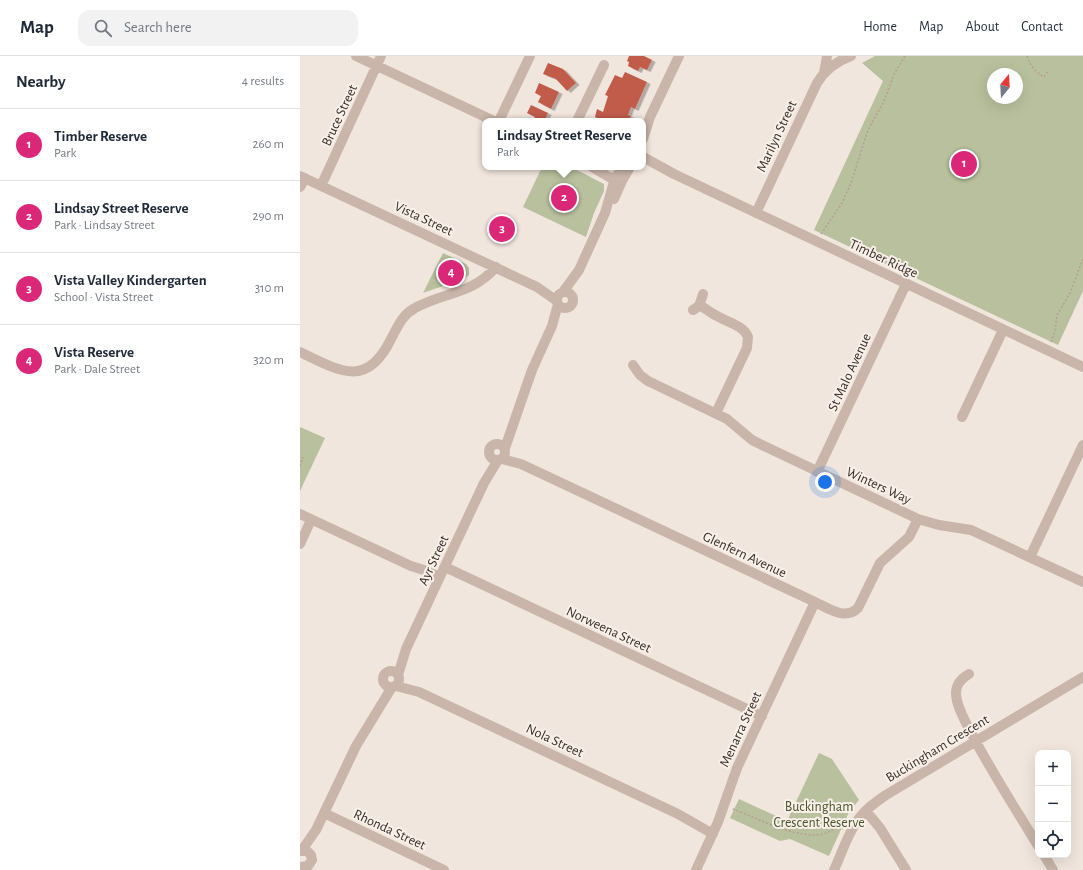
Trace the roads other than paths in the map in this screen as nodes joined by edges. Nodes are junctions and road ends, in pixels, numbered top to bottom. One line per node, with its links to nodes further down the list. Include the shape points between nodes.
1 (356, 56): 7 (street)
2 (382, 56): 7 (street, Bruce Street)
3 (530, 56): 12 (street)
4 (679, 56): 10 (street)
5 (827, 56): 9 (street, Marilyn Street)
6 (851, 56): 9 (street, Marilyn Street)
7 (377, 66): 11 (street); 22 (street, Bruce Street)
8 (604, 66): 13 (street)
9 (824, 73): 23 (street, Marilyn Street)
10 (650, 117): 14 (street); 15 (street)
11 (488, 118)
12 (500, 118)
13 (578, 118)
14 (646, 123)
15 (646, 130)
16 (646, 158): 19 (street, Timber Ridge)
17 (646, 163): 19 (street, Timber Ridge)
18 (602, 170): 20 (street)
19 (674, 174): 23 (street, Timber Ridge)
20 (619, 176): 27 (street, Ayr Street, via 616,196 605,213)
21 (302, 180): 22 (street, Vista Street)
22 (321, 186): 24 (street, Vista Street)
23 (756, 213): 25 (street, Timber Ridge)
24 (496, 267): 27 (street, Vista Street); 29 (street, via 468,289 412,310 399,323 380,359 371,366 352,372 339,370)
25 (906, 284): 28 (street, Timber Ridge); 38 (street, St Malo Avenue)
26 (703, 294): 32 (street, via 696,307 740,328 748,337 747,348)
27 (563, 299): 33 (street, Ayr Street)
28 (1003, 330): 31 (street, Timber Ridge); 34 (street)
29 (300, 352)
30 (633, 365): 32 (street, Winters Way, via 648,381)
31 (1083, 367)
32 (716, 413): 38 (street, Winters Way, via 757,443)
33 (515, 417): 36 (street, Ayr Street); 37 (street, Ayr Street)
34 (962, 417)
35 (1083, 445): 44 (street)
36 (491, 449): 37 (street, via 493,459); 37 (street, Glenfern Avenue, via 501,445); 39 (street, Ayr Street)
37 (503, 455): 39 (street, Ayr Street); 48 (street, Glenfern Avenue)
38 (817, 472): 41 (street, Winters Way)
39 (484, 483): 45 (street, Ayr Street)
40 (300, 514): 42 (street)
41 (918, 519): 44 (street, Winters Way, via 971,530); 48 (street, Glenfern Avenue, via 909,537 880,563 856,611 844,614)
42 (311, 520): 43 (street); 46 (street, via 424,570)
43 (300, 544)
44 (1030, 557): 47 (street, Winters Way)
45 (445, 567): 46 (street, Ayr Street); 52 (street, Norweena Street)
46 (439, 580): 51 (street, Ayr Street)
47 (1083, 582)
48 (815, 602): 52 (street, Menarra Street)
49 (969, 674): 53 (street, via 959,682 956,694)
50 (1083, 677): 53 (street, Buckingham Crescent)
51 (393, 680): 55 (street, Ayr Street, via 354,750); 56 (street, Nola Street)
52 (762, 716): 56 (street, Menarra Street, via 737,768)
53 (976, 742): 54 (street, Buckingham Crescent, via 886,795); 57 (street)
54 (866, 811): 63 (street, Buckingham Crescent, via 856,823); 64 (street, via 880,828)
55 (324, 814): 58 (street, Ayr Street); 61 (street, Rhonda Street)
56 (715, 830): 62 (street, Menarra Street)
57 (1035, 841)
58 (304, 852): 60 (street, Ayr Street, via 311,862)
59 (1046, 858): 65 (street)
60 (303, 868)
61 (444, 870)
62 (696, 870)
63 (834, 870)
64 (906, 870)
65 (1052, 870)

